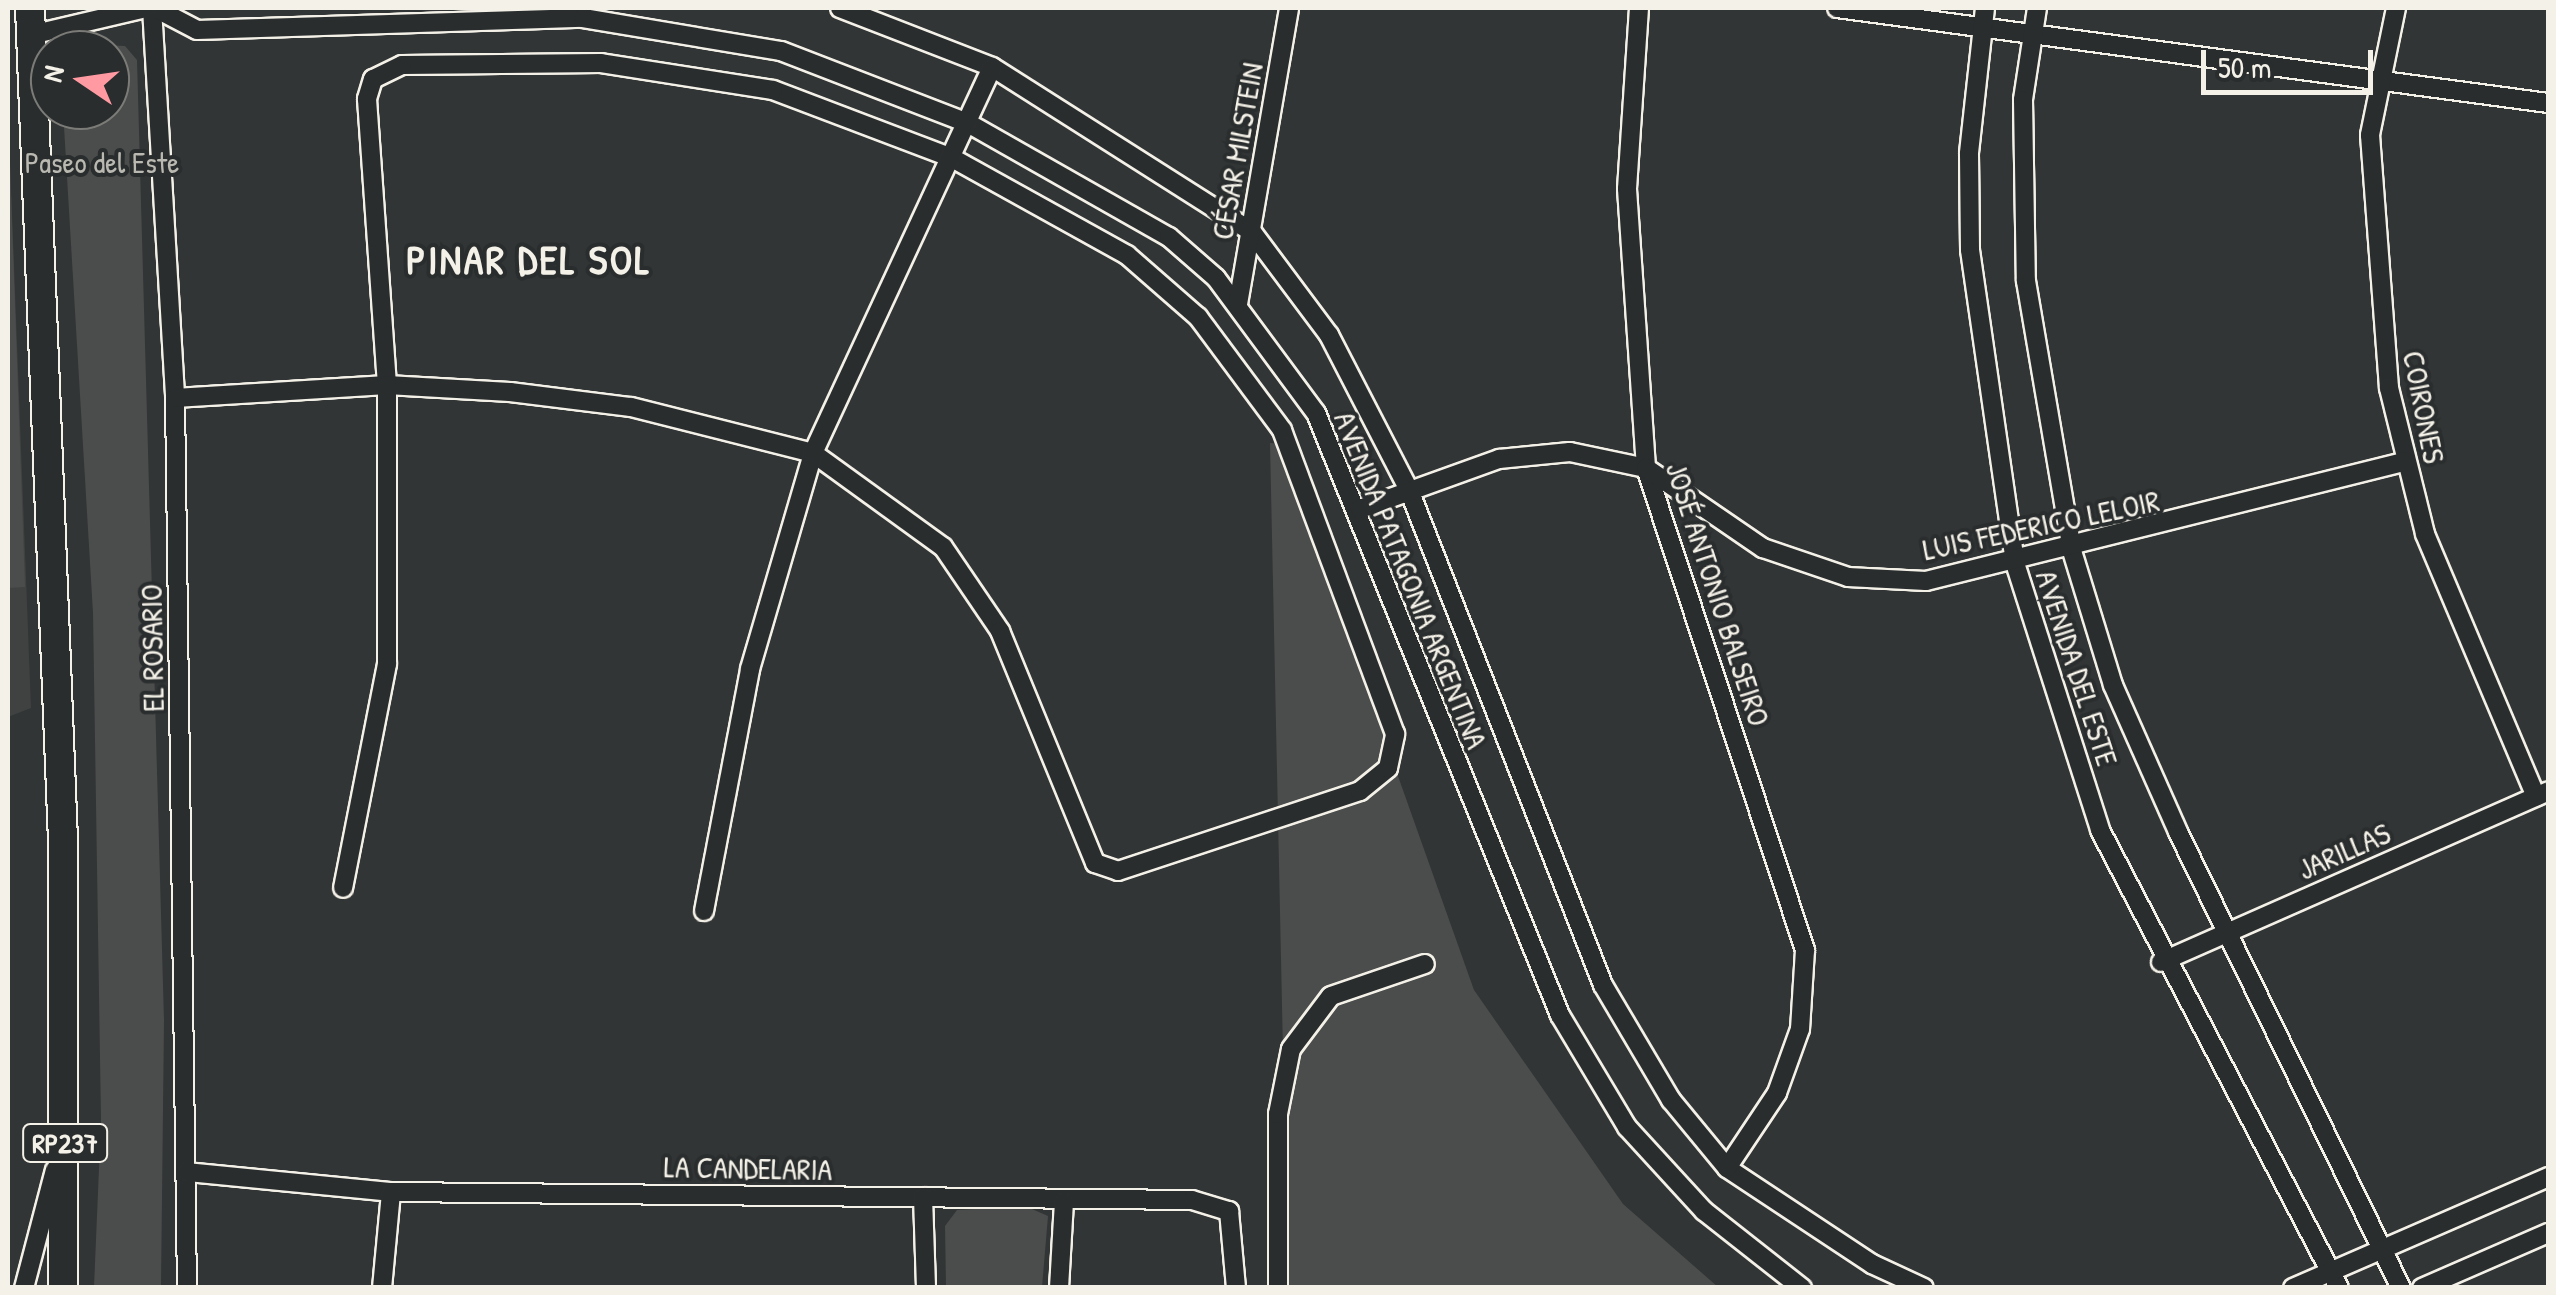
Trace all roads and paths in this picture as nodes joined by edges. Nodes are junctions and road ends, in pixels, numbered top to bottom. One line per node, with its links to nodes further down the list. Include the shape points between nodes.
1 (151, 8): 9 (street); 15 (street, AVENIDA PATAGONIA ARGENTINA, via 198,30 494,16 688,31 884,84); 20 (street, EL ROSARIO)
2 (840, 8): 12 (street, AVENIDA PATAGONIA ARGENTINA)
3 (1289, 8): 17 (street, CÉSAR MILSTEIN)
4 (1638, 8): 23 (street, JOSÉ ANTONIO BALSEIRO, via 1627,189)
5 (1838, 8): 10 (street)
6 (1985, 8): 10 (street, AVENIDA DEL ESTE)
7 (2037, 8): 11 (street, AVENIDA DEL ESTE)
8 (2396, 8): 13 (street, COIRONES)
9 (30, 21): 34 (main road, RP237, via 63,842)
10 (1980, 29): 11 (street); 27 (street, AVENIDA DEL ESTE, via 1970,250)
11 (2033, 35): 13 (street); 26 (street, AVENIDA DEL ESTE, via 2023,100 2026,281)
12 (992, 68): 15 (street); 17 (street, AVENIDA PATAGONIA ARGENTINA)
13 (2380, 78): 14 (street); 22 (street, COIRONES, via 2370,135 2374,264)
14 (2548, 103)
15 (968, 123): 16 (street); 18 (street, AVENIDA PATAGONIA ARGENTINA, via 1169,237)
16 (952, 158): 19 (street, via 773,90 678,72 602,63 402,65 372,79 367,99); 21 (street); 21 (street, via 1127,255 1237,364 1282,430 1384,701 1395,734 1388,768 1360,791 1149,866 1095,863 1000,630 952,561)
17 (1252, 232): 18 (street, CÉSAR MILSTEIN); 24 (street, AVENIDA PATAGONIA ARGENTINA, via 1329,335)
18 (1238, 304): 25 (street, AVENIDA PATAGONIA ARGENTINA, via 1287,365)
19 (387, 385): 20 (street); 21 (street, via 631,408); 29 (street, via 387,664)
20 (175, 398): 36 (street, EL ROSARIO)
21 (813, 453): 30 (street, via 750,669)
22 (2406, 462): 26 (street, LUIS FEDERICO LELOIR); 28 (street, COIRONES, via 2425,534)
23 (1646, 468): 24 (street, LUIS FEDERICO LELOIR, via 1570,452 1498,459); 27 (street, LUIS FEDERICO LELOIR, via 1763,548 1848,577 1926,581); 35 (street, JOSÉ ANTONIO BALSEIRO, via 1805,950 1800,1030 1778,1093)
24 (1410, 490): 25 (street, LUIS FEDERICO LELOIR); 35 (street, AVENIDA PATAGONIA ARGENTINA, via 1603,985 1671,1100)
25 (1360, 509): 52 (street, AVENIDA PATAGONIA ARGENTINA, via 1560,1014 1627,1127 1704,1211)
26 (2072, 552): 27 (street, LUIS FEDERICO LELOIR); 31 (street, AVENIDA DEL ESTE, via 2113,685)
27 (2015, 564): 32 (street, AVENIDA DEL ESTE, via 2100,830)
28 (2542, 794): 31 (street, JARILLAS)
29 (343, 888)
30 (704, 911)
31 (2228, 932): 32 (street, JARILLAS); 42 (street, AVENIDA DEL ESTE)
32 (2161, 962): 43 (street, AVENIDA DEL ESTE)
33 (1425, 964): 51 (street, via 1331,996 1291,1049 1278,1114)
34 (65, 1130): 44 (street); 45 (main road, RP237)
35 (1727, 1168): 53 (street, AVENIDA PATAGONIA ARGENTINA, via 1872,1264)
36 (187, 1172): 38 (street, LA CANDELARIA); 46 (street, EL ROSARIO)
37 (2548, 1177): 42 (street)
38 (390, 1192): 39 (street, LA CANDELARIA); 47 (street)
39 (923, 1197): 40 (street, LA CANDELARIA); 48 (street)
40 (1064, 1202): 49 (street); 50 (street, LA CANDELARIA, via 1192,1200 1229,1211)
41 (2548, 1233): 56 (street)
42 (2383, 1249): 43 (street); 55 (street, AVENIDA DEL ESTE)
43 (2334, 1280): 54 (street)
44 (24, 1288)
45 (62, 1288)
46 (187, 1288)
47 (382, 1288)
48 (926, 1288)
49 (1059, 1288)
50 (1236, 1288)
51 (1278, 1288)
52 (1802, 1288)
53 (1924, 1288)
54 (2293, 1288)
55 (2402, 1288)
56 (2422, 1288)

